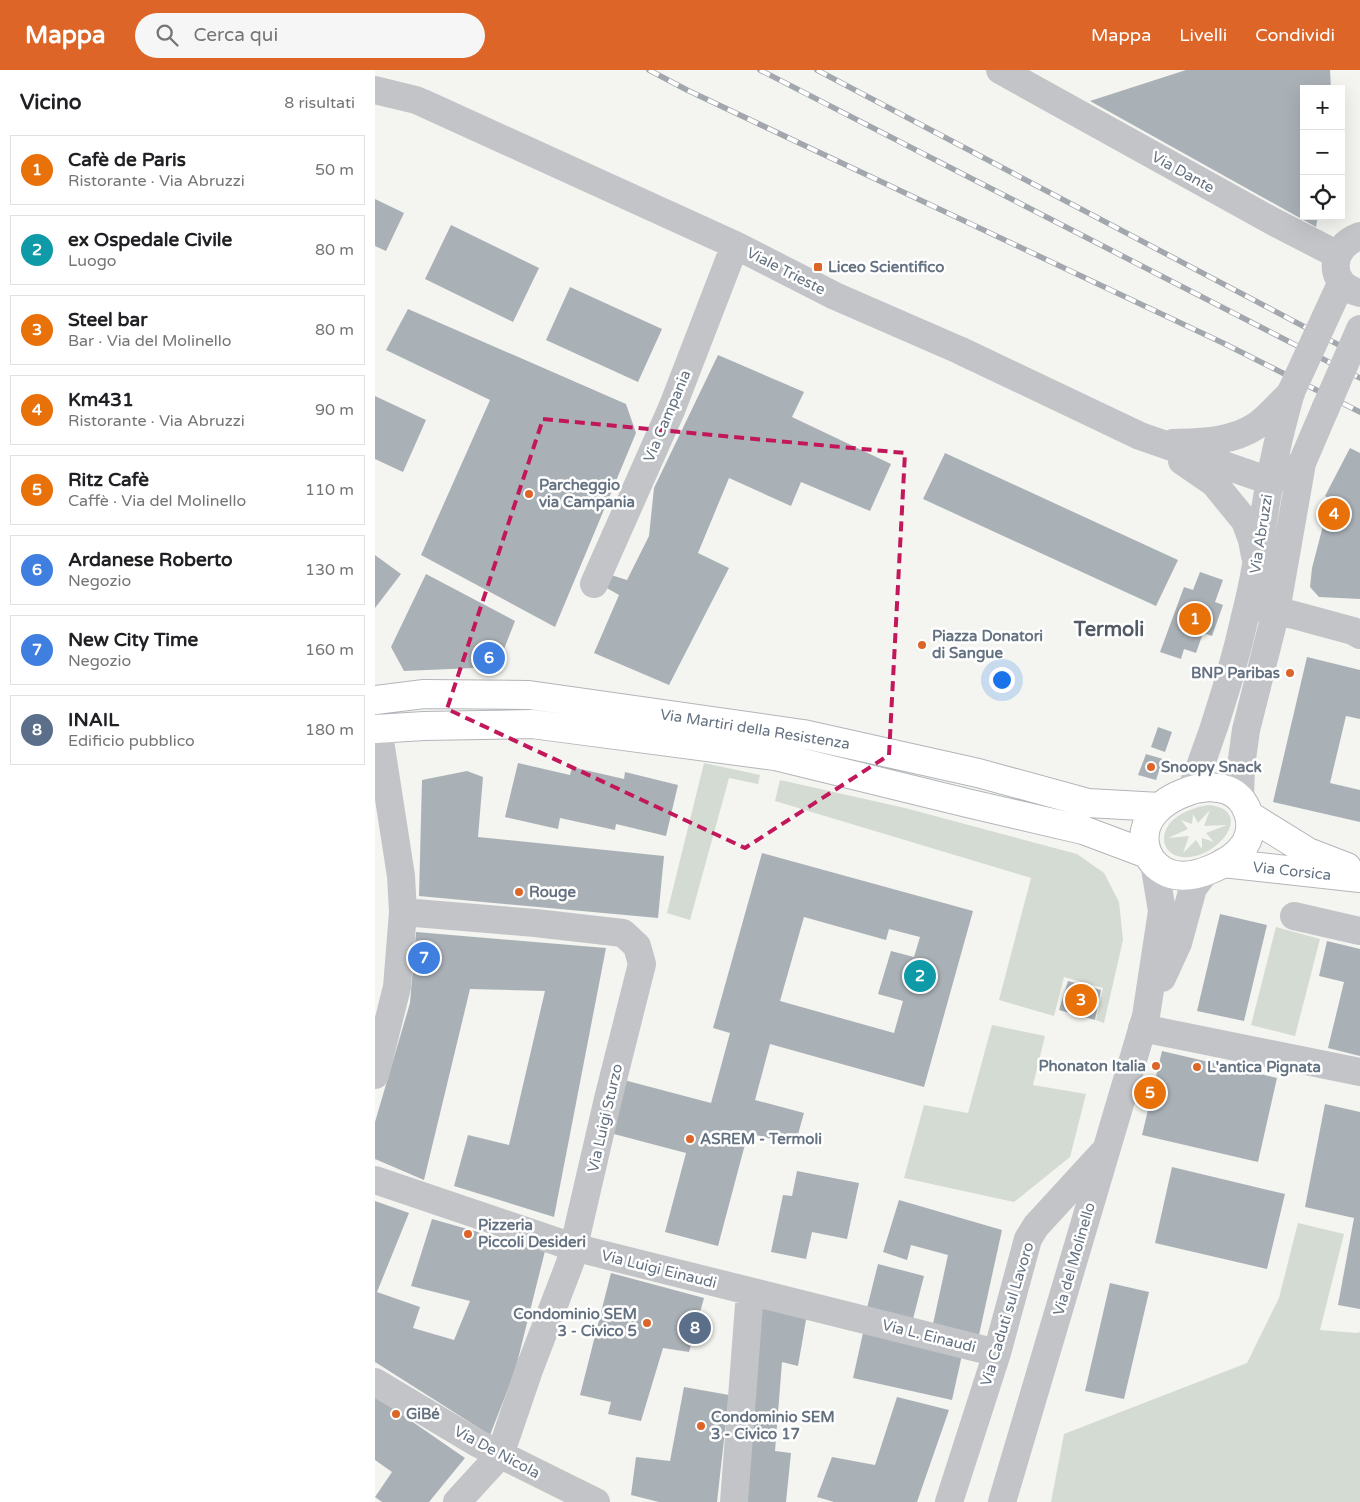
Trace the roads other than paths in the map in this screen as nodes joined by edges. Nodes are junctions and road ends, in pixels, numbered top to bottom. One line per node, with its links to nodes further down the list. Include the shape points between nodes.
1 (1000, 70): 2 (street, Via Dante)
2 (1022, 79): 8 (street, Via Dante, via 1278,225)
3 (375, 90): 4 (street, Viale Trieste)
4 (417, 100): 5 (street); 7 (street, Viale Trieste)
5 (375, 107)
6 (1360, 235): 8 (street, via 1346,242)
7 (735, 246): 12 (street, Viale Trieste, via 835,296 959,350); 16 (street, Via Campania, via 672,408)
8 (1338, 255): 9 (street, via 1339,278)
9 (1347, 289): 11 (street, Via Abruzzi, bridge)
10 (1360, 329): 13 (street, Via Abruzzi, bridge)
11 (1291, 392): 12 (street, Viale Trieste, via 1257,425 1233,438); 14 (street, Via Abruzzi)
12 (1156, 443): 14 (street, Viale Trieste); 15 (street, Viale Trieste, via 1214,483 1245,521)
13 (1303, 463): 14 (street, via 1286,475); 18 (street, Via Abruzzi)
14 (1269, 481): 15 (street, Via Abruzzi)
15 (1256, 564): 17 (street, Via Abruzzi)
16 (595, 584)
17 (1248, 605): 18 (street); 22 (street, Via Abruzzi, via 1225,692)
18 (1276, 611): 19 (street); 24 (street, Via Abruzzi, via 1246,730 1241,766)
19 (1360, 634)
20 (375, 700): 23 (main road, Via Martiri della Resistenza, via 424,694 529,695 803,734 1088,803)
21 (377, 729): 25 (main road, Via Martiri della Resistenza, via 533,724 775,756 1083,830); 29 (street, via 401,876)
22 (1191, 790): 23 (main road); 24 (main road, Via Corsica, via 1211,787 1227,790)
23 (1160, 807): 25 (main road, via 1149,818 1145,829 1144,842)
24 (1245, 807): 26 (main road, Via Corsica, via 1250,830 1246,842 1238,852); 27 (main road, Via Corsica, via 1308,852)
25 (1151, 859): 26 (main road, Via Martiri della Resistenza, via 1161,869 1177,876 1192,875); 32 (street, Via del Molinello, via 1162,911)
26 (1214, 867): 28 (main road, Via Corsica); 32 (street, Via del Molinello, via 1193,888 1177,943)
27 (1360, 872)
28 (1360, 878)
29 (403, 912): 34 (street, via 397,987); 37 (street, Via Luigi Sturzo, via 623,933 637,946 642,964)
30 (1295, 916): 31 (street)
31 (1360, 931)
32 (1144, 1022): 33 (street); 35 (street, Via del Molinello)
33 (1360, 1072)
34 (375, 1076)
35 (1106, 1149): 40 (street, Via Caduti sul Lavoro, via 1029,1239); 47 (street, Via del Molinello)
36 (375, 1180): 37 (street, Via Luigi Einaudi)
37 (573, 1247): 38 (street, Via Luigi Einaudi); 42 (street, Via Luigi Sturzo)
38 (750, 1292): 39 (street, Via Luigi Einaudi); 45 (street)
39 (861, 1319): 40 (street, Via L. Einaudi)
40 (997, 1353): 46 (street, Via Caduti sul Lavoro)
41 (375, 1382): 42 (street, Via De Nicola)
42 (500, 1455): 43 (street, Via Luigi Sturzo); 44 (street, Via De Nicola)
43 (457, 1502)
44 (596, 1502)
45 (734, 1502)
46 (949, 1502)
47 (1002, 1502)

